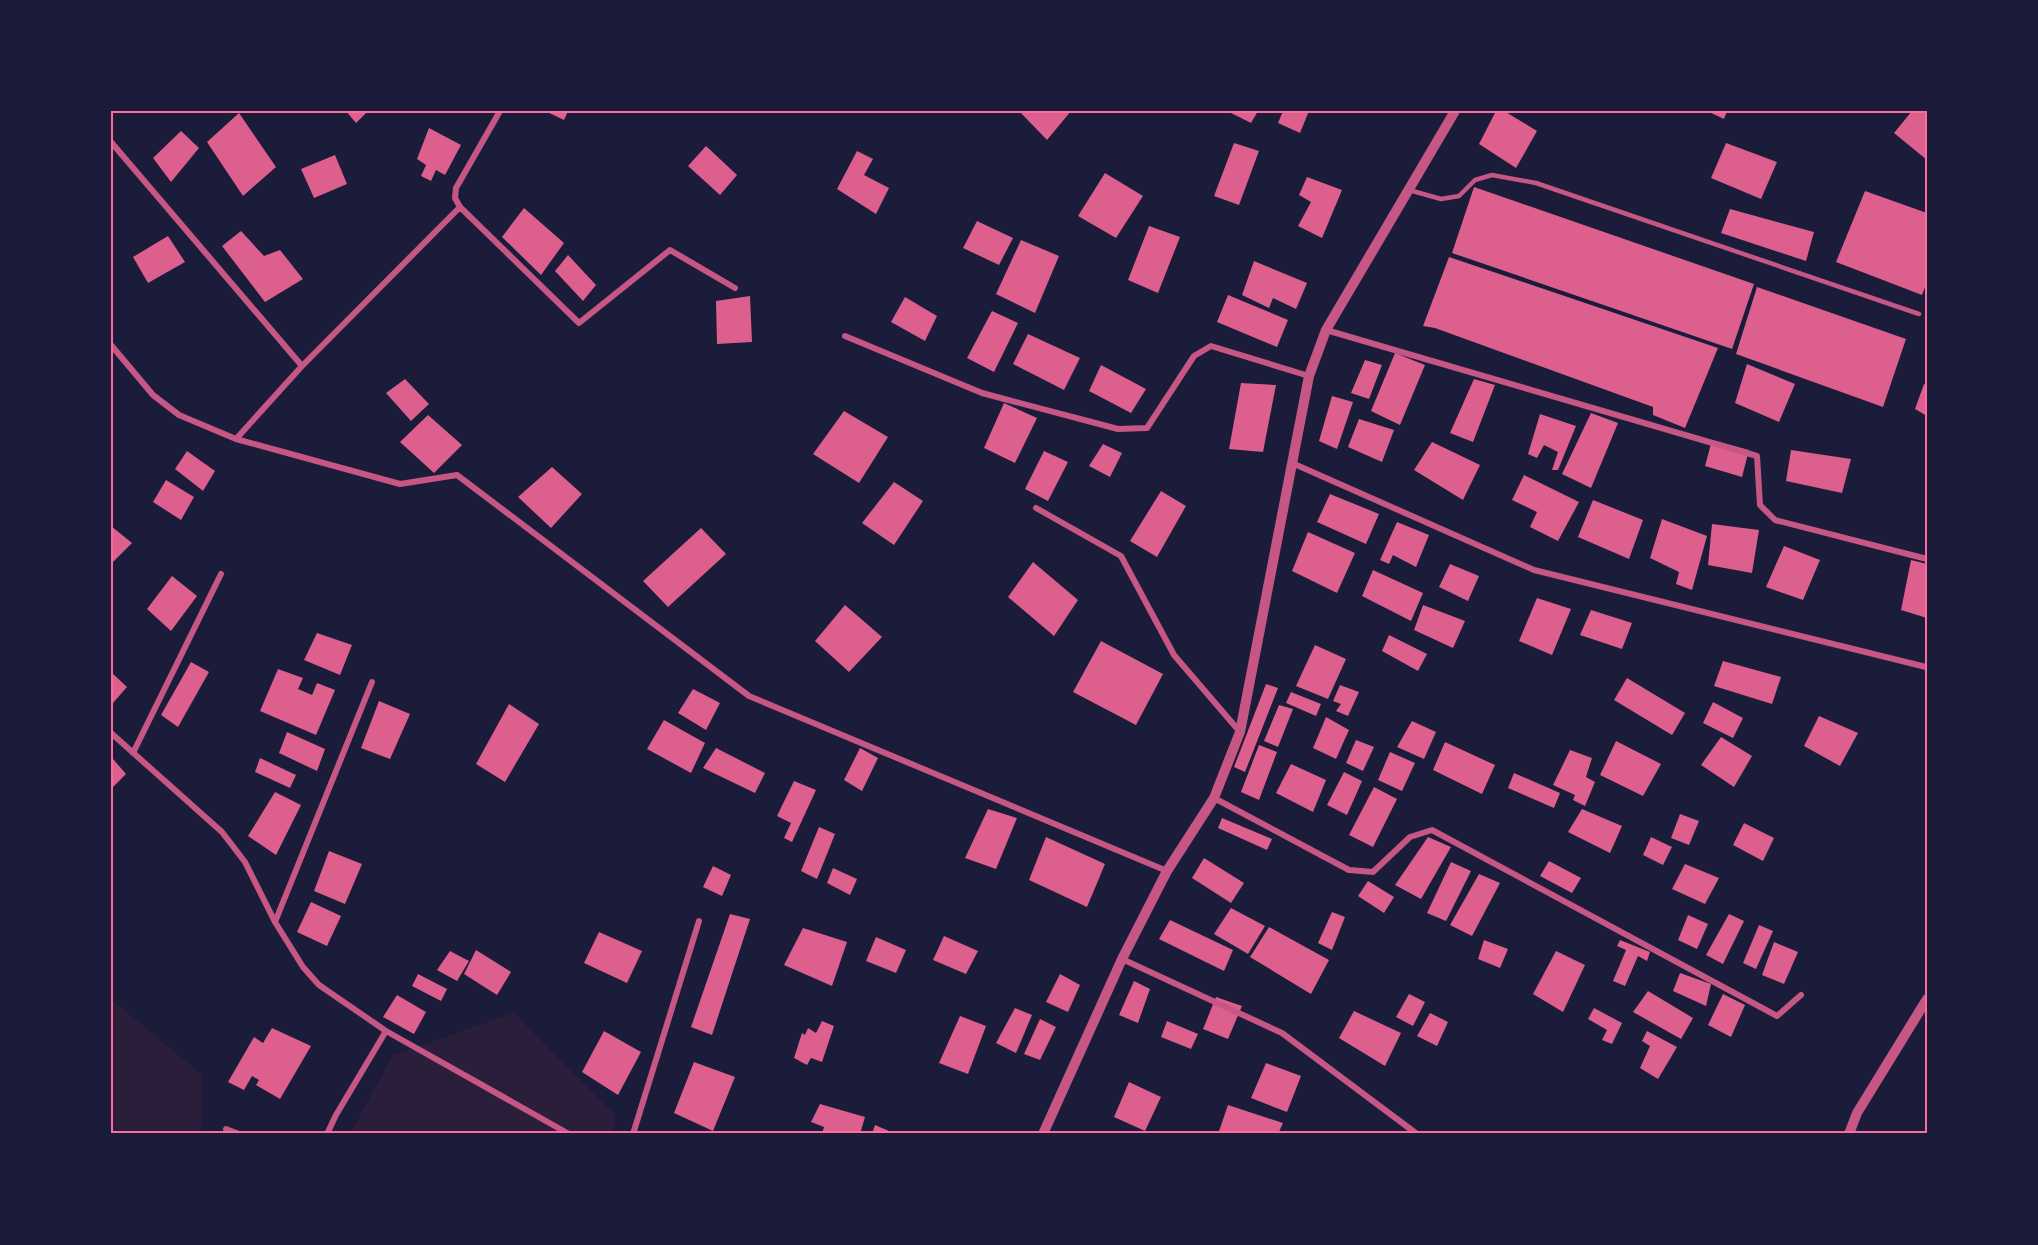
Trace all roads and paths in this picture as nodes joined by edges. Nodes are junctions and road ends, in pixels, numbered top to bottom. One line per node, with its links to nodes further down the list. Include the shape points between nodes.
1 (500, 111): 5 (street, via 456,188 455,198)
2 (1455, 111): 4 (street)
3 (111, 142): 11 (street)
4 (1409, 190): 7 (lane, via 1441,199 1458,196 1475,180 1492,175 1536,183); 8 (street)
5 (460, 207): 6 (street, via 579,323 670,249); 11 (street)
6 (735, 288)
7 (1919, 314)
8 (1326, 330): 12 (street); 16 (street, via 1756,456 1760,505 1774,520)
9 (845, 336): 12 (street, via 982,393 1118,429 1147,429 1194,356 1211,346)
10 (111, 345): 13 (street, via 153,395 179,415)
11 (302, 366): 13 (street)
12 (1309, 376): 14 (street)
13 (236, 439): 24 (street, via 400,484 458,475 749,696)
14 (1291, 462): 18 (street, via 1534,570); 20 (street)
15 (1036, 508): 20 (street, via 1121,556 1174,655)
16 (1927, 559)
17 (221, 574): 22 (street)
18 (1926, 667)
19 (372, 682): 26 (street)
20 (1240, 732): 23 (street)
21 (111, 733): 22 (street)
22 (133, 753): 26 (street, via 222,832 245,862)
23 (1214, 798): 24 (street); 28 (street, via 1349,870 1373,872 1410,837 1432,830 1777,1016)
24 (1167, 871): 27 (street)
25 (699, 921): 35 (street)
26 (275, 922): 30 (street, via 319,985)
27 (1122, 959): 36 (street); 37 (street, via 1282,1033)
28 (1801, 995)
29 (1927, 999): 38 (street, via 1857,1113)
30 (386, 1031): 33 (street); 34 (street)
31 (226, 1129): 32 (street)
32 (239, 1134)
33 (327, 1134)
34 (569, 1134)
35 (633, 1134)
36 (1042, 1134)
37 (1418, 1134)
38 (1849, 1134)

